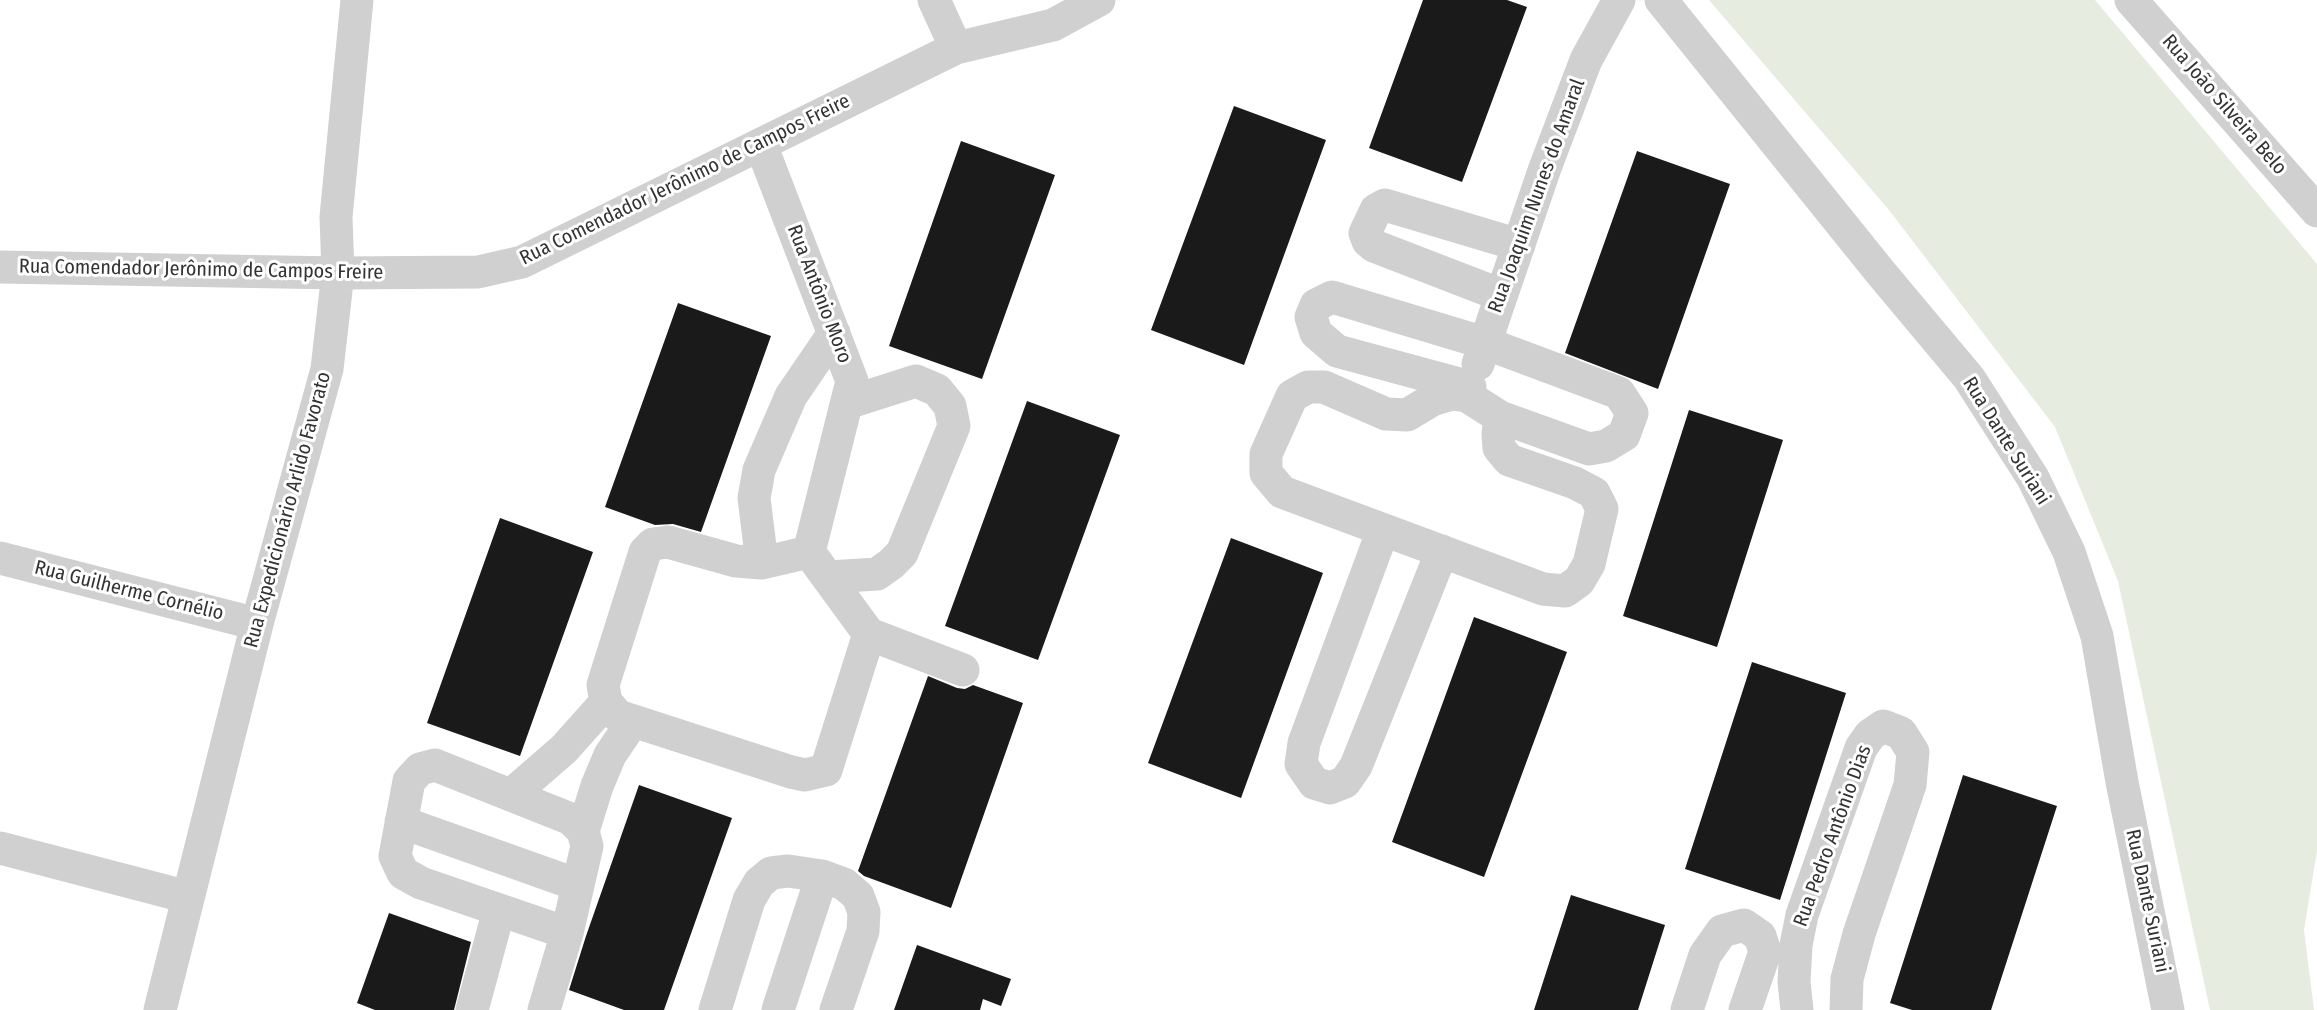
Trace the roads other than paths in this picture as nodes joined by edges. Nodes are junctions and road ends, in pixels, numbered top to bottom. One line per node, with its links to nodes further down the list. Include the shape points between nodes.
1 (357, 0): 12 (street, Rua Expedicionário Arlido Favorato, via 336,217)
2 (934, 0): 7 (street)
3 (1099, 0): 7 (street, Rua Comendador Jerônimo de Campos Freire, via 1053,26)
4 (1619, 0): 10 (street, Rua Joaquim Nunes do Amaral, via 1586,60)
5 (1661, 0): 49 (street, Rua Dante Suriani, via 1969,378 2033,478 2069,552 2097,636)
6 (2131, 0): 9 (street, Rua João Silveira Belo)
7 (956, 48): 8 (street, Rua Comendador Jerônimo de Campos Freire)
8 (760, 145): 12 (street, Rua Comendador Jerônimo de Campos Freire, via 522,262 478,273); 14 (street, Rua Antônio Moro)
9 (2317, 211)
10 (1519, 245): 13 (street, Rua Joaquim Nunes do Amaral); 13 (street, via 1385,206 1376,210 1365,233 1374,246)
11 (0, 267): 12 (street, Rua Comendador Jerônimo de Campos Freire)
12 (338, 273): 25 (street, Rua Expedicionário Arlido Favorato, via 327,369)
13 (1501, 295): 15 (street, Rua Joaquim Nunes do Amaral)
14 (834, 333): 17 (street, Rua Antônio Moro, via 852,381); 23 (street, via 791,396 759,470 754,498)
15 (1485, 343): 16 (street, Rua Joaquim Nunes do Amaral); 16 (street, via 1332,297 1316,305 1311,317 1316,333 1337,351); 18 (street, via 1619,393 1632,413 1624,435 1606,446 1589,449)
16 (1468, 392): 18 (street); 19 (street, via 1432,400 1407,415 1386,414 1324,387 1308,387 1292,396 1266,454 1266,473 1282,492)
17 (847, 403): 21 (street, Rua Antônio Moro); 24 (street, via 916,381 937,390 950,406 954,426 902,553 877,574)
18 (1500, 417): 20 (street, via 1499,448 1509,460 1594,493 1602,509 1589,564 1579,581 1565,591 1543,589)
19 (1383, 530): 20 (street); 20 (street, via 1304,743 1301,764 1314,783 1330,788 1345,782 1356,765)
20 (1442, 551)
21 (809, 552): 23 (street); 24 (street)
22 (0, 558): 25 (street, Rua Guilherme Cornélio)
23 (762, 563): 28 (street, via 736,561 668,542 653,544 645,552 603,685)
24 (829, 577): 26 (street)
25 (257, 624): 36 (street, Rua Expedicionário Arlido Favorato)
26 (869, 634): 27 (street); 29 (street, via 826,770 798,774)
27 (963, 670)
28 (606, 702): 29 (street, via 618,716); 30 (street, via 564,749)
29 (633, 721): 32 (street, via 610,755)
30 (512, 795): 31 (street, via 435,765 420,769 409,781); 32 (street, via 571,819)
31 (401, 822): 35 (street); 37 (street, via 395,856 403,873)
32 (583, 831): 35 (street, via 586,846)
33 (0, 848): 36 (street)
34 (822, 876): 42 (street, via 771,873 759,884 749,900); 43 (street); 44 (street, via 844,884 858,896 864,912 863,931)
35 (578, 885): 38 (street)
36 (188, 897): 39 (street, Rua Expedicionário Arlido Favorato)
37 (499, 910): 38 (street); 40 (street)
38 (567, 933): 41 (street)
39 (160, 1010)
40 (472, 1010)
41 (544, 1010)
42 (715, 1010)
43 (778, 1010)
44 (836, 1010)
45 (1687, 1010): 46 (street, via 1705,955 1722,931 1743,925 1760,936 1765,952)
46 (1745, 1010)
47 (1797, 1010): 48 (street, Rua Pedro Antônio Dias, via 1795,963 1802,915 1861,748 1883,726 1901,732 1913,752 1910,785 1859,934 1847,979)
48 (1846, 1010)
49 (2168, 1010)

